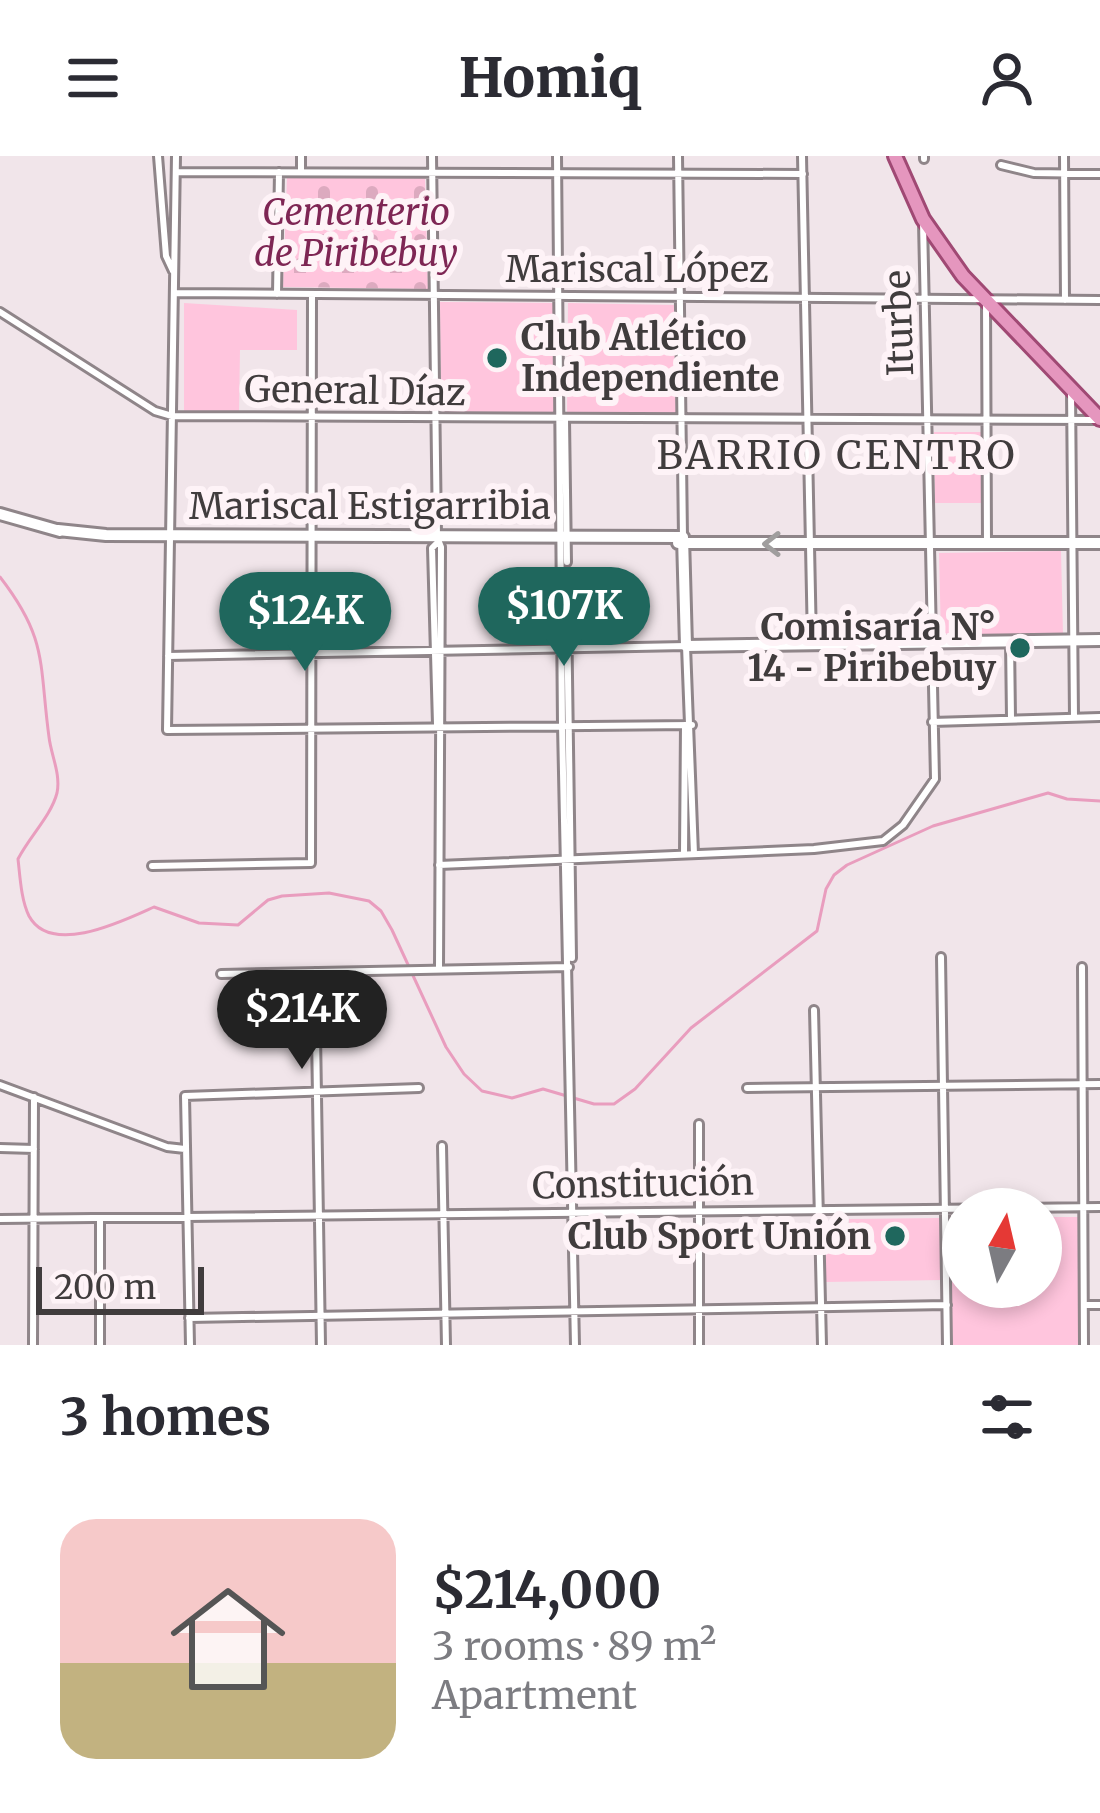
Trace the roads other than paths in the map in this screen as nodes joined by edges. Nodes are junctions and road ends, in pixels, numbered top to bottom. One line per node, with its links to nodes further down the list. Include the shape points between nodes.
1 (158, 156): 21 (street)
2 (176, 156): 11 (street)
3 (301, 156): 13 (street)
4 (432, 156): 14 (street)
5 (559, 156): 15 (street)
6 (678, 156): 16 (street)
7 (802, 156): 18 (street)
8 (895, 156): 20 (main road)
9 (1064, 156): 17 (street)
10 (1001, 165): 17 (street)
11 (176, 172): 12 (street); 21 (street)
12 (279, 172): 13 (street); 23 (street)
13 (301, 172): 14 (street)
14 (432, 173): 15 (street); 25 (street)
15 (559, 173): 16 (street); 26 (street)
16 (679, 173): 18 (street); 27 (street)
17 (1064, 173): 19 (street); 31 (street)
18 (803, 174): 28 (street)
19 (1100, 174)
20 (923, 219): 29 (street, Iturbe); 30 (main road)
21 (174, 274): 22 (street)
22 (174, 293): 23 (street, Mariscal López); 35 (street)
23 (277, 294): 24 (street, Mariscal López)
24 (312, 294): 25 (street, Mariscal López); 36 (street)
25 (434, 295): 26 (street, Mariscal López); 37 (street)
26 (561, 296): 27 (street, Mariscal López); 38 (street)
27 (680, 296): 28 (street, Mariscal López); 39 (street)
28 (803, 297): 29 (street, Mariscal López); 40 (street)
29 (924, 299): 30 (street, Mariscal López); 41 (street, Iturbe)
30 (986, 299): 31 (street, Mariscal López); 34 (main road); 42 (street)
31 (1065, 300): 32 (street, Mariscal López)
32 (1100, 300)
33 (0, 312): 35 (street, General Díaz)
34 (1071, 390): 43 (street); 44 (main road)
35 (172, 416): 36 (street, General Díaz); 46 (street)
36 (312, 417): 37 (street, General Díaz); 47 (street)
37 (435, 419): 38 (street, General Díaz); 48 (street)
38 (563, 420): 39 (street, General Díaz); 49 (street)
39 (681, 420): 40 (street, General Díaz); 50 (street)
40 (808, 420): 41 (street, General Díaz); 55 (street)
41 (929, 420): 42 (street, General Díaz); 51 (street, Iturbe)
42 (987, 420): 43 (street, General Díaz); 52 (street)
43 (1071, 420): 44 (street, General Díaz); 53 (street)
44 (1100, 420)
45 (0, 514): 46 (street, via 111,541)
46 (170, 538): 47 (street); 65 (street)
47 (312, 538): 48 (street); 64 (street)
48 (437, 540): 49 (street); 63 (street)
49 (565, 540): 50 (street); 62 (street)
50 (683, 540): 55 (street, one-way to 50); 61 (street)
51 (931, 543): 52 (street); 55 (street); 59 (street, Iturbe)
52 (987, 543): 53 (street)
53 (1071, 543): 54 (street); 56 (street)
54 (1100, 543)
55 (809, 544): 60 (street)
56 (1072, 640): 57 (street); 58 (street); 66 (street)
57 (1100, 640)
58 (1010, 641): 59 (street); 68 (street)
59 (932, 642): 60 (street); 69 (street, Iturbe)
60 (812, 643): 61 (street)
61 (686, 646): 62 (street); 71 (street)
62 (567, 648): 63 (street); 70 (street)
63 (437, 650): 64 (street); 72 (street)
64 (311, 653): 65 (street); 73 (street)
65 (168, 656): 73 (street, via 166,730)
66 (1074, 717): 67 (street); 68 (street)
67 (1100, 717)
68 (1011, 718): 69 (street)
69 (932, 722): 75 (street, Iturbe, via 935,779 883,841)
70 (566, 725): 71 (street); 72 (street); 76 (street)
71 (688, 725): 74 (street); 75 (street)
72 (440, 727): 73 (street); 77 (street)
73 (310, 728): 78 (street, via 311,863)
74 (684, 854): 75 (street, Iturbe); 76 (street, Iturbe)
75 (694, 854)
76 (570, 859): 77 (street, Iturbe); 80 (street)
77 (439, 865): 82 (street)
78 (152, 866)
79 (941, 957): 86 (street)
80 (569, 967): 82 (street); 107 (street)
81 (1082, 967): 87 (street)
82 (440, 968): 83 (street)
83 (315, 972): 84 (street); 93 (street)
84 (221, 974)
85 (814, 1010): 90 (street)
86 (943, 1084): 87 (street); 90 (street); 100 (street)
87 (1082, 1084): 88 (street); 103 (street)
88 (1100, 1084)
89 (0, 1085): 94 (street)
90 (817, 1086): 92 (street); 105 (street)
91 (419, 1088): 93 (street)
92 (747, 1088)
93 (316, 1092): 99 (street, via 185,1096); 109 (street)
94 (34, 1097): 98 (street); 99 (street)
95 (699, 1124): 106 (street)
96 (442, 1146): 108 (street)
97 (0, 1148): 98 (street)
98 (34, 1149): 111 (street)
99 (185, 1149): 113 (street)
100 (945, 1188)
101 (942, 1207): 105 (street, Constitución)
102 (1062, 1207): 103 (street, Constitución)
103 (1083, 1207): 104 (street, Constitución); 116 (street)
104 (1100, 1207)
105 (820, 1209): 106 (street, Constitución); 117 (street)
106 (700, 1210): 107 (street, Constitución); 119 (street)
107 (572, 1212): 108 (street, Constitución); 120 (street)
108 (442, 1214): 109 (street, Constitución); 121 (street)
109 (319, 1218): 113 (street, Constitución); 122 (street)
110 (0, 1219): 111 (street, Constitución)
111 (34, 1219): 112 (street, Constitución); 124 (street)
112 (100, 1220): 113 (street, Constitución); 125 (street)
113 (187, 1220): 123 (street)
114 (942, 1305): 117 (street)
115 (1100, 1305): 116 (street)
116 (1084, 1306): 133 (street)
117 (822, 1307): 119 (street); 131 (street)
118 (947, 1308): 132 (street)
119 (699, 1310): 120 (street); 130 (street)
120 (574, 1312): 121 (street); 129 (street)
121 (445, 1314): 122 (street); 128 (street)
122 (321, 1316): 123 (street); 127 (street)
123 (189, 1318): 126 (street)
124 (33, 1345)
125 (100, 1345)
126 (190, 1345)
127 (321, 1345)
128 (446, 1345)
129 (575, 1345)
130 (699, 1345)
131 (822, 1345)
132 (947, 1345)
133 (1084, 1345)

